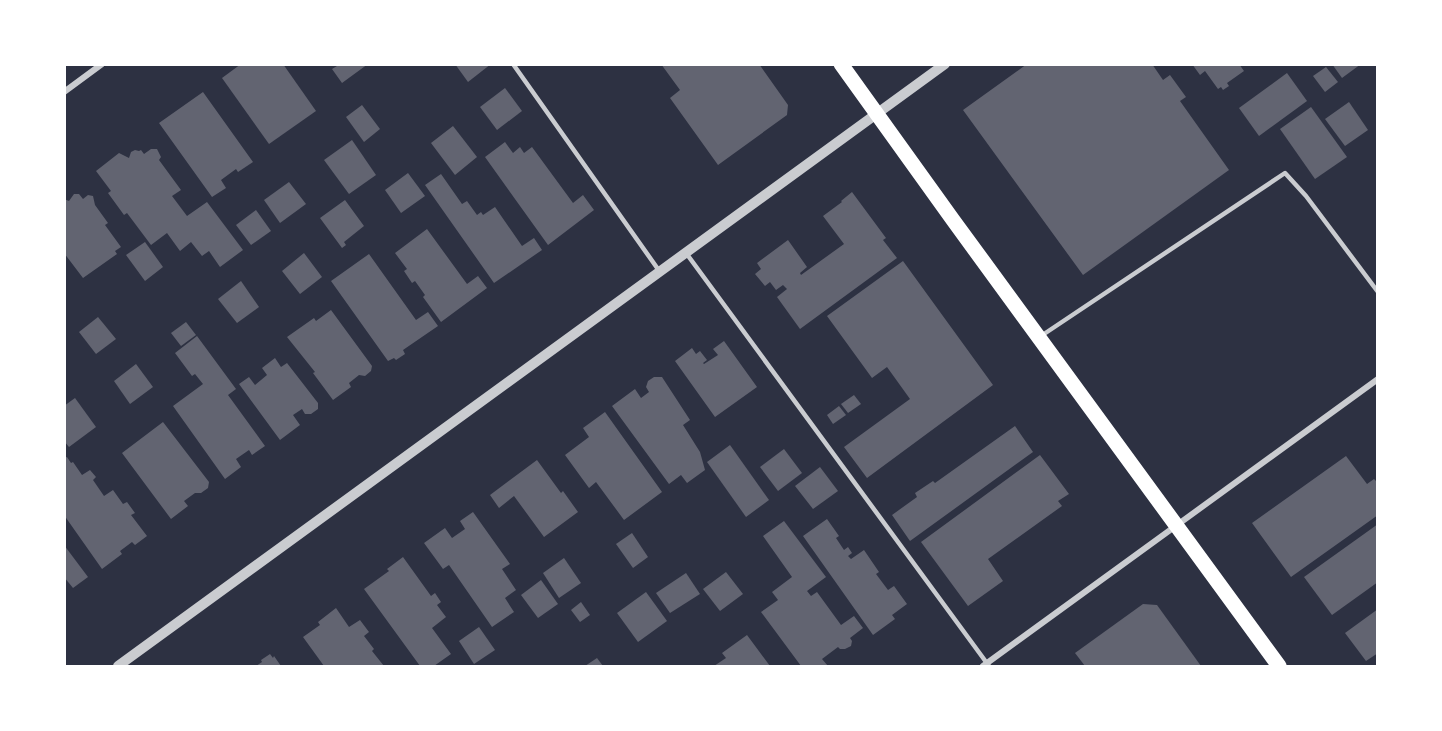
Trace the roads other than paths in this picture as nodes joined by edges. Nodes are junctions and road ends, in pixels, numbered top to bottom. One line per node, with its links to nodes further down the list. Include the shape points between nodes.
1 (102, 64): 5 (street)
2 (513, 64): 8 (lane)
3 (841, 64): 6 (main road)
4 (945, 64): 6 (street)
5 (64, 92)
6 (877, 114): 7 (street); 10 (main road)
7 (686, 253): 8 (street); 14 (lane)
8 (660, 272): 13 (street)
9 (1377, 292): 10 (lane, via 1285,173)
10 (1038, 337): 12 (main road)
11 (1377, 379): 12 (street)
12 (1176, 526): 14 (street); 15 (main road)
13 (118, 666)
14 (986, 666)
15 (1279, 666)

